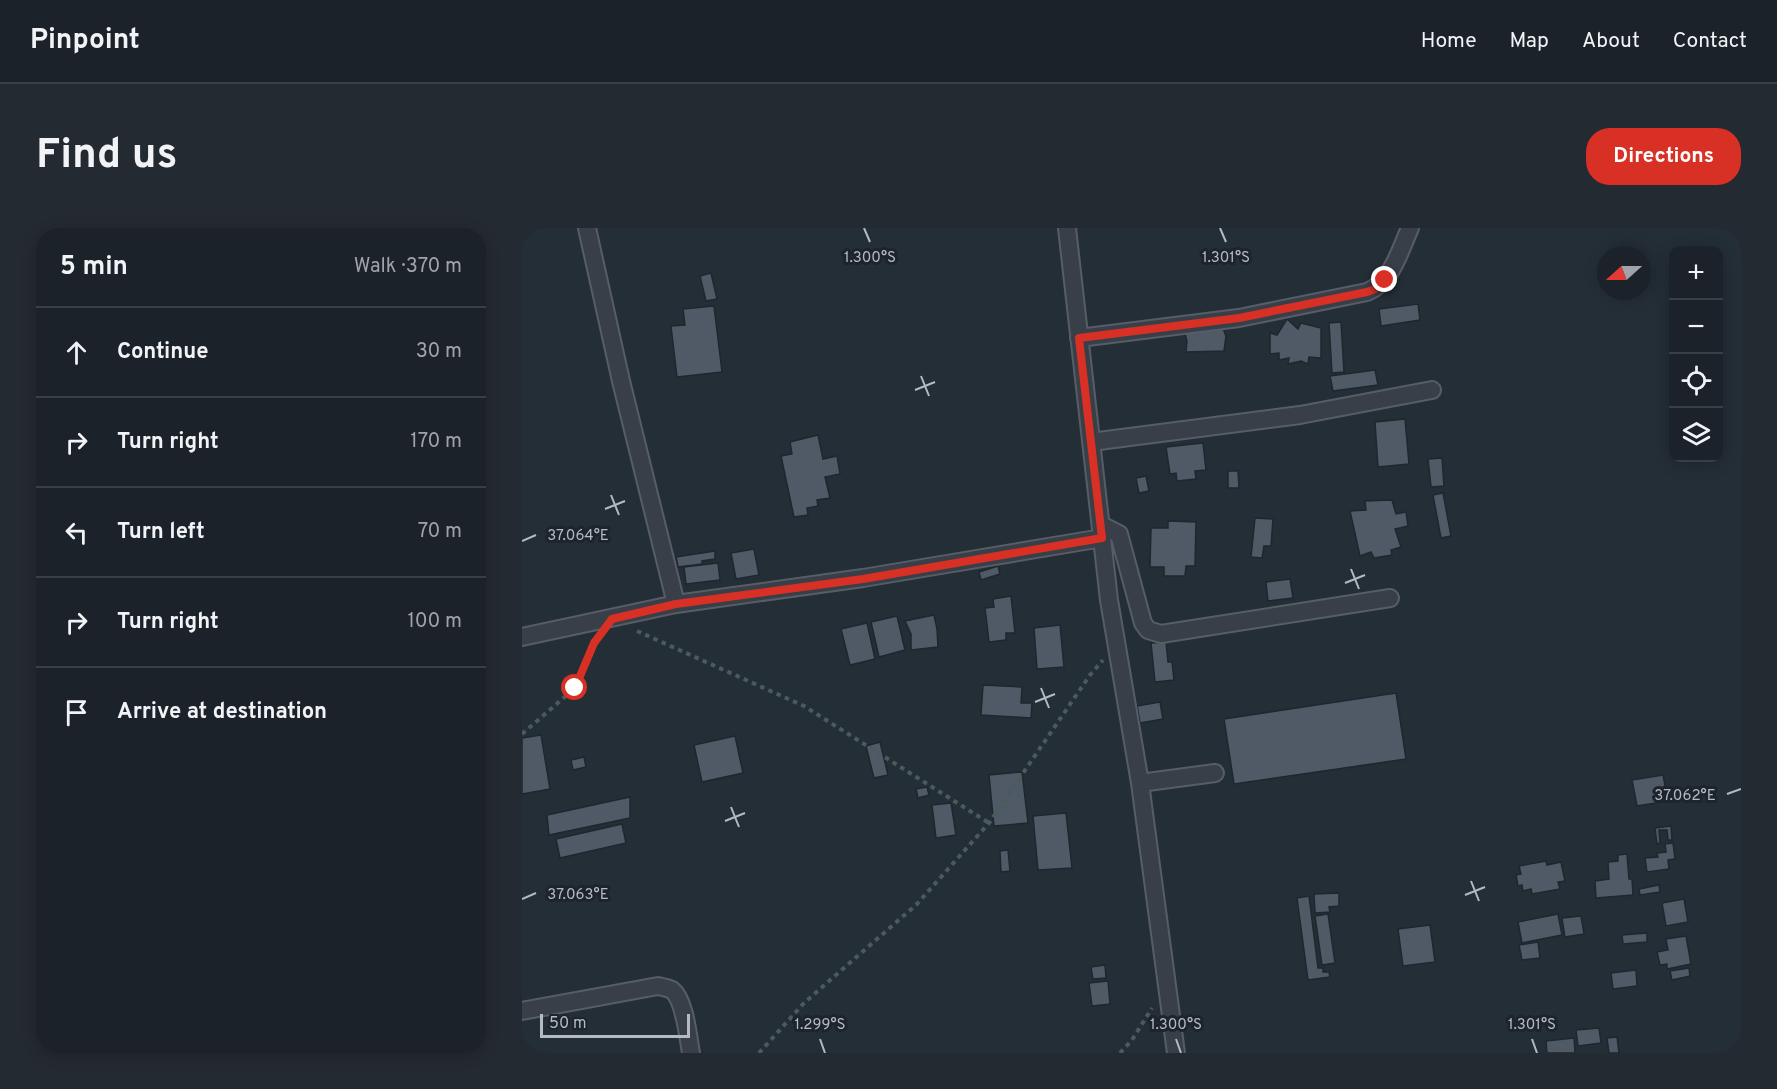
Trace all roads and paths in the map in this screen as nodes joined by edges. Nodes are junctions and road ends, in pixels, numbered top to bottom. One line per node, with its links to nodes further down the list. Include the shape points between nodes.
1 (587, 228): 9 (street)
2 (1066, 228): 4 (street)
3 (1410, 228): 4 (street, via 1385,280 1367,292 1239,318)
4 (1079, 338): 6 (street)
5 (1432, 390): 6 (street, via 1300,415)
6 (1091, 442): 7 (street)
7 (1101, 531): 8 (street, via 1119,534 1143,623 1148,630 1161,634); 9 (street, via 863,579); 12 (street)
8 (1390, 598)
9 (676, 604): 10 (street)
10 (612, 619): 11 (street); 13 (path, via 594,643 575,688); 16 (path, via 804,706)
11 (522, 637)
12 (1116, 644): 15 (street); 16 (path, via 1090,675)
13 (522, 734)
14 (1215, 773): 15 (street)
15 (1140, 783): 17 (street)
16 (988, 823): 20 (path, via 917,904 804,1003)
17 (1166, 985): 21 (path); 22 (street)
18 (522, 1011): 19 (street, via 658,986 671,989 683,1011)
19 (691, 1053)
20 (759, 1053)
21 (1120, 1053)
22 (1176, 1053)

